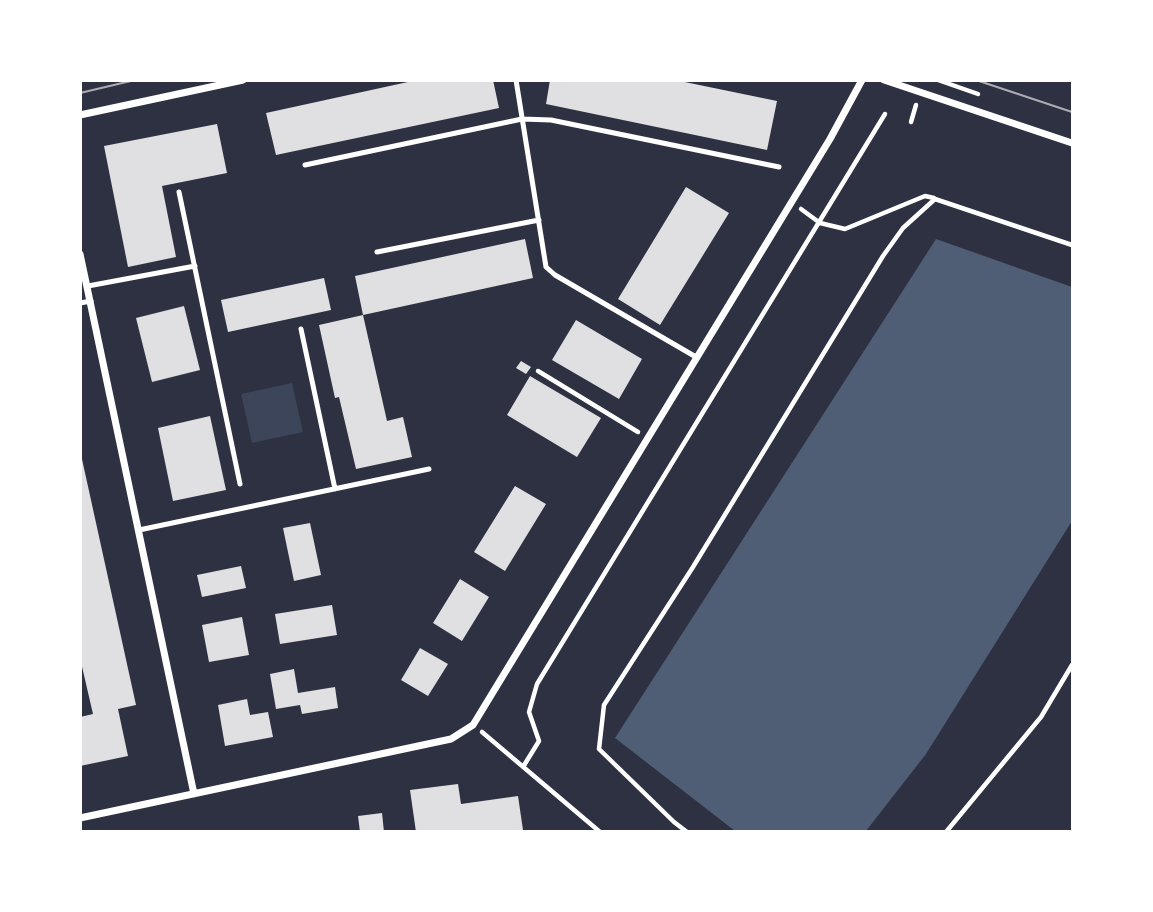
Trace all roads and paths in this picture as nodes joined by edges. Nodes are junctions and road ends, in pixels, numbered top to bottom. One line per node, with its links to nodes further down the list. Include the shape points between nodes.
1 (243, 80): 8 (street)
2 (516, 80): 9 (lane)
3 (862, 80): 15 (street)
4 (884, 80): 10 (street)
5 (938, 80): 6 (path)
6 (982, 95)
7 (885, 114): 17 (path)
8 (80, 115)
9 (522, 119): 11 (lane); 12 (lane, via 551,120); 16 (lane)
10 (1073, 143)
11 (305, 164)
12 (779, 167)
13 (179, 192): 21 (lane)
14 (935, 199): 17 (path, via 925,196 845,229); 18 (path); 40 (path, via 903,228 883,256 604,705 599,749)
15 (792, 202): 17 (path); 26 (street)
16 (539, 220): 19 (lane); 26 (lane, via 546,267 555,275)
17 (820, 223): 35 (path, via 537,684 529,712 539,741)
18 (1073, 245)
19 (377, 252)
20 (80, 254): 22 (street)
21 (195, 266): 22 (lane); 30 (lane)
22 (88, 286): 23 (street)
23 (91, 301): 24 (lane); 32 (street)
24 (80, 303)
25 (301, 329): 31 (lane)
26 (695, 357): 28 (street)
27 (538, 371): 28 (path)
28 (648, 438): 34 (street)
29 (429, 470): 31 (lane)
30 (240, 484)
31 (335, 489): 32 (lane)
32 (139, 530): 36 (street)
33 (1073, 665): 41 (path, via 1041,717)
34 (473, 725): 35 (path); 36 (street, via 451,739)
35 (523, 767): 38 (path)
36 (194, 794): 37 (street)
37 (80, 818)
38 (597, 830): 39 (path)
39 (588, 831)
40 (687, 831)
41 (946, 831)

